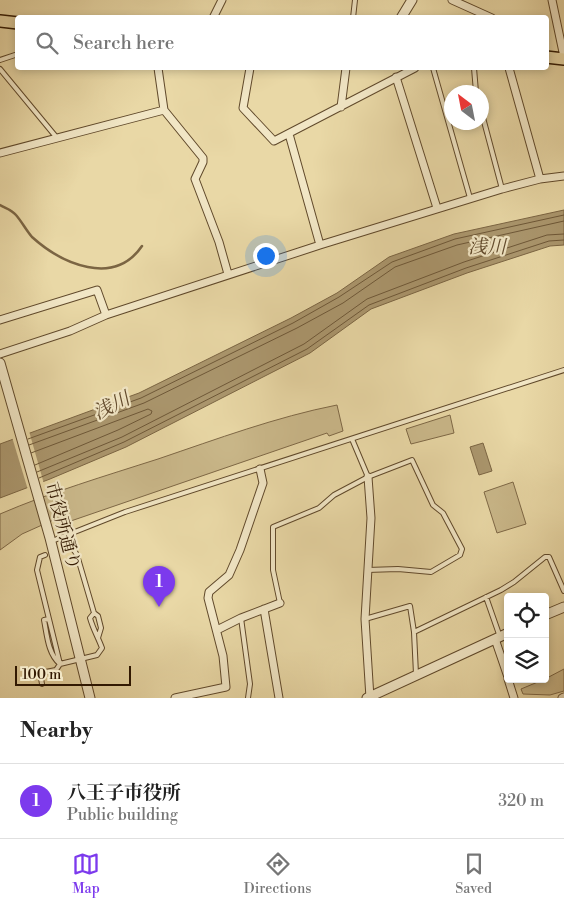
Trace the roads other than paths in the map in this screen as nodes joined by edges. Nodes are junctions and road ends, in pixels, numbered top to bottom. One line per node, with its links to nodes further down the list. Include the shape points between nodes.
1 (222, 0): 6 (street)
2 (356, 0): 7 (lane)
3 (412, 0): 8 (street)
4 (452, 0): 9 (street)
5 (552, 0): 14 (street)
6 (214, 15)
7 (354, 15)
8 (403, 15)
9 (485, 15)
10 (0, 20): 11 (main road)
11 (15, 22)
12 (15, 55): 15 (lane)
13 (549, 57): 14 (main road)
14 (564, 58)
15 (0, 60)
16 (0, 69): 30 (lane)
17 (158, 70): 27 (street)
18 (250, 70): 29 (street, via 243,108 274,141)
19 (346, 70): 26 (street)
20 (411, 70): 24 (street)
21 (434, 70): 35 (lane)
22 (474, 70): 25 (lane)
23 (510, 70): 33 (street)
24 (396, 77): 26 (street); 36 (street)
25 (475, 85)
26 (341, 107): 29 (street)
27 (164, 110): 30 (street); 38 (street, via 203,158 195,179)
28 (486, 130): 34 (lane)
29 (289, 134): 37 (street)
30 (57, 138): 31 (street)
31 (0, 153)
32 (564, 176): 33 (street)
33 (540, 179): 34 (street)
34 (502, 188): 35 (street)
35 (470, 198): 36 (street)
36 (437, 208): 37 (street)
37 (320, 245): 38 (street)
38 (228, 274): 39 (street)
39 (106, 315): 40 (street, via 97,290); 41 (street, via 70,331)
40 (0, 318)
41 (0, 354)
42 (0, 363): 47 (street, 市役所通り)
43 (564, 370): 44 (lane)
44 (352, 439): 45 (lane); 46 (lane)
45 (260, 469): 47 (lane); 61 (street, via 263,483 240,550 229,575 209,592)
46 (368, 477): 50 (street, via 371,518); 50 (lane, via 412,460 433,505 443,513 462,549 460,555 431,572); 53 (lane, via 334,495 319,508 273,527 273,570)
47 (51, 539): 66 (street, 市役所通り)
48 (63, 548): 56 (lane, via 66,546 74,550 77,555)
49 (45, 555): 59 (lane, via 40,557 37,570)
50 (367, 570): 60 (street)
51 (564, 591): 52 (lane, via 549,557 545,557 514,582)
52 (486, 597): 62 (lane); 63 (lane)
53 (280, 603): 55 (street)
54 (564, 607): 57 (street)
55 (264, 609): 58 (street); 74 (street)
56 (94, 613): 64 (lane, via 101,628); 64 (lane, via 90,618)
57 (549, 613)
58 (241, 618): 61 (street); 73 (lane, via 250,684)
59 (50, 619): 67 (lane); 67 (lane, via 44,620 51,652)
60 (365, 619): 62 (lane, via 410,606); 75 (street)
61 (217, 630): 72 (street, via 226,687)
62 (414, 632): 68 (lane)
63 (501, 636): 65 (street); 68 (street)
64 (98, 638): 66 (lane, via 102,648 97,655)
65 (504, 654)
66 (81, 660): 67 (lane); 71 (street, 市役所通り)
67 (60, 664): 70 (lane, via 56,670 40,673)
68 (416, 676): 75 (street)
69 (510, 683): 76 (street)
70 (42, 684)
71 (90, 698)
72 (175, 698)
73 (248, 698)
74 (279, 698)
75 (369, 698)
76 (514, 698)

